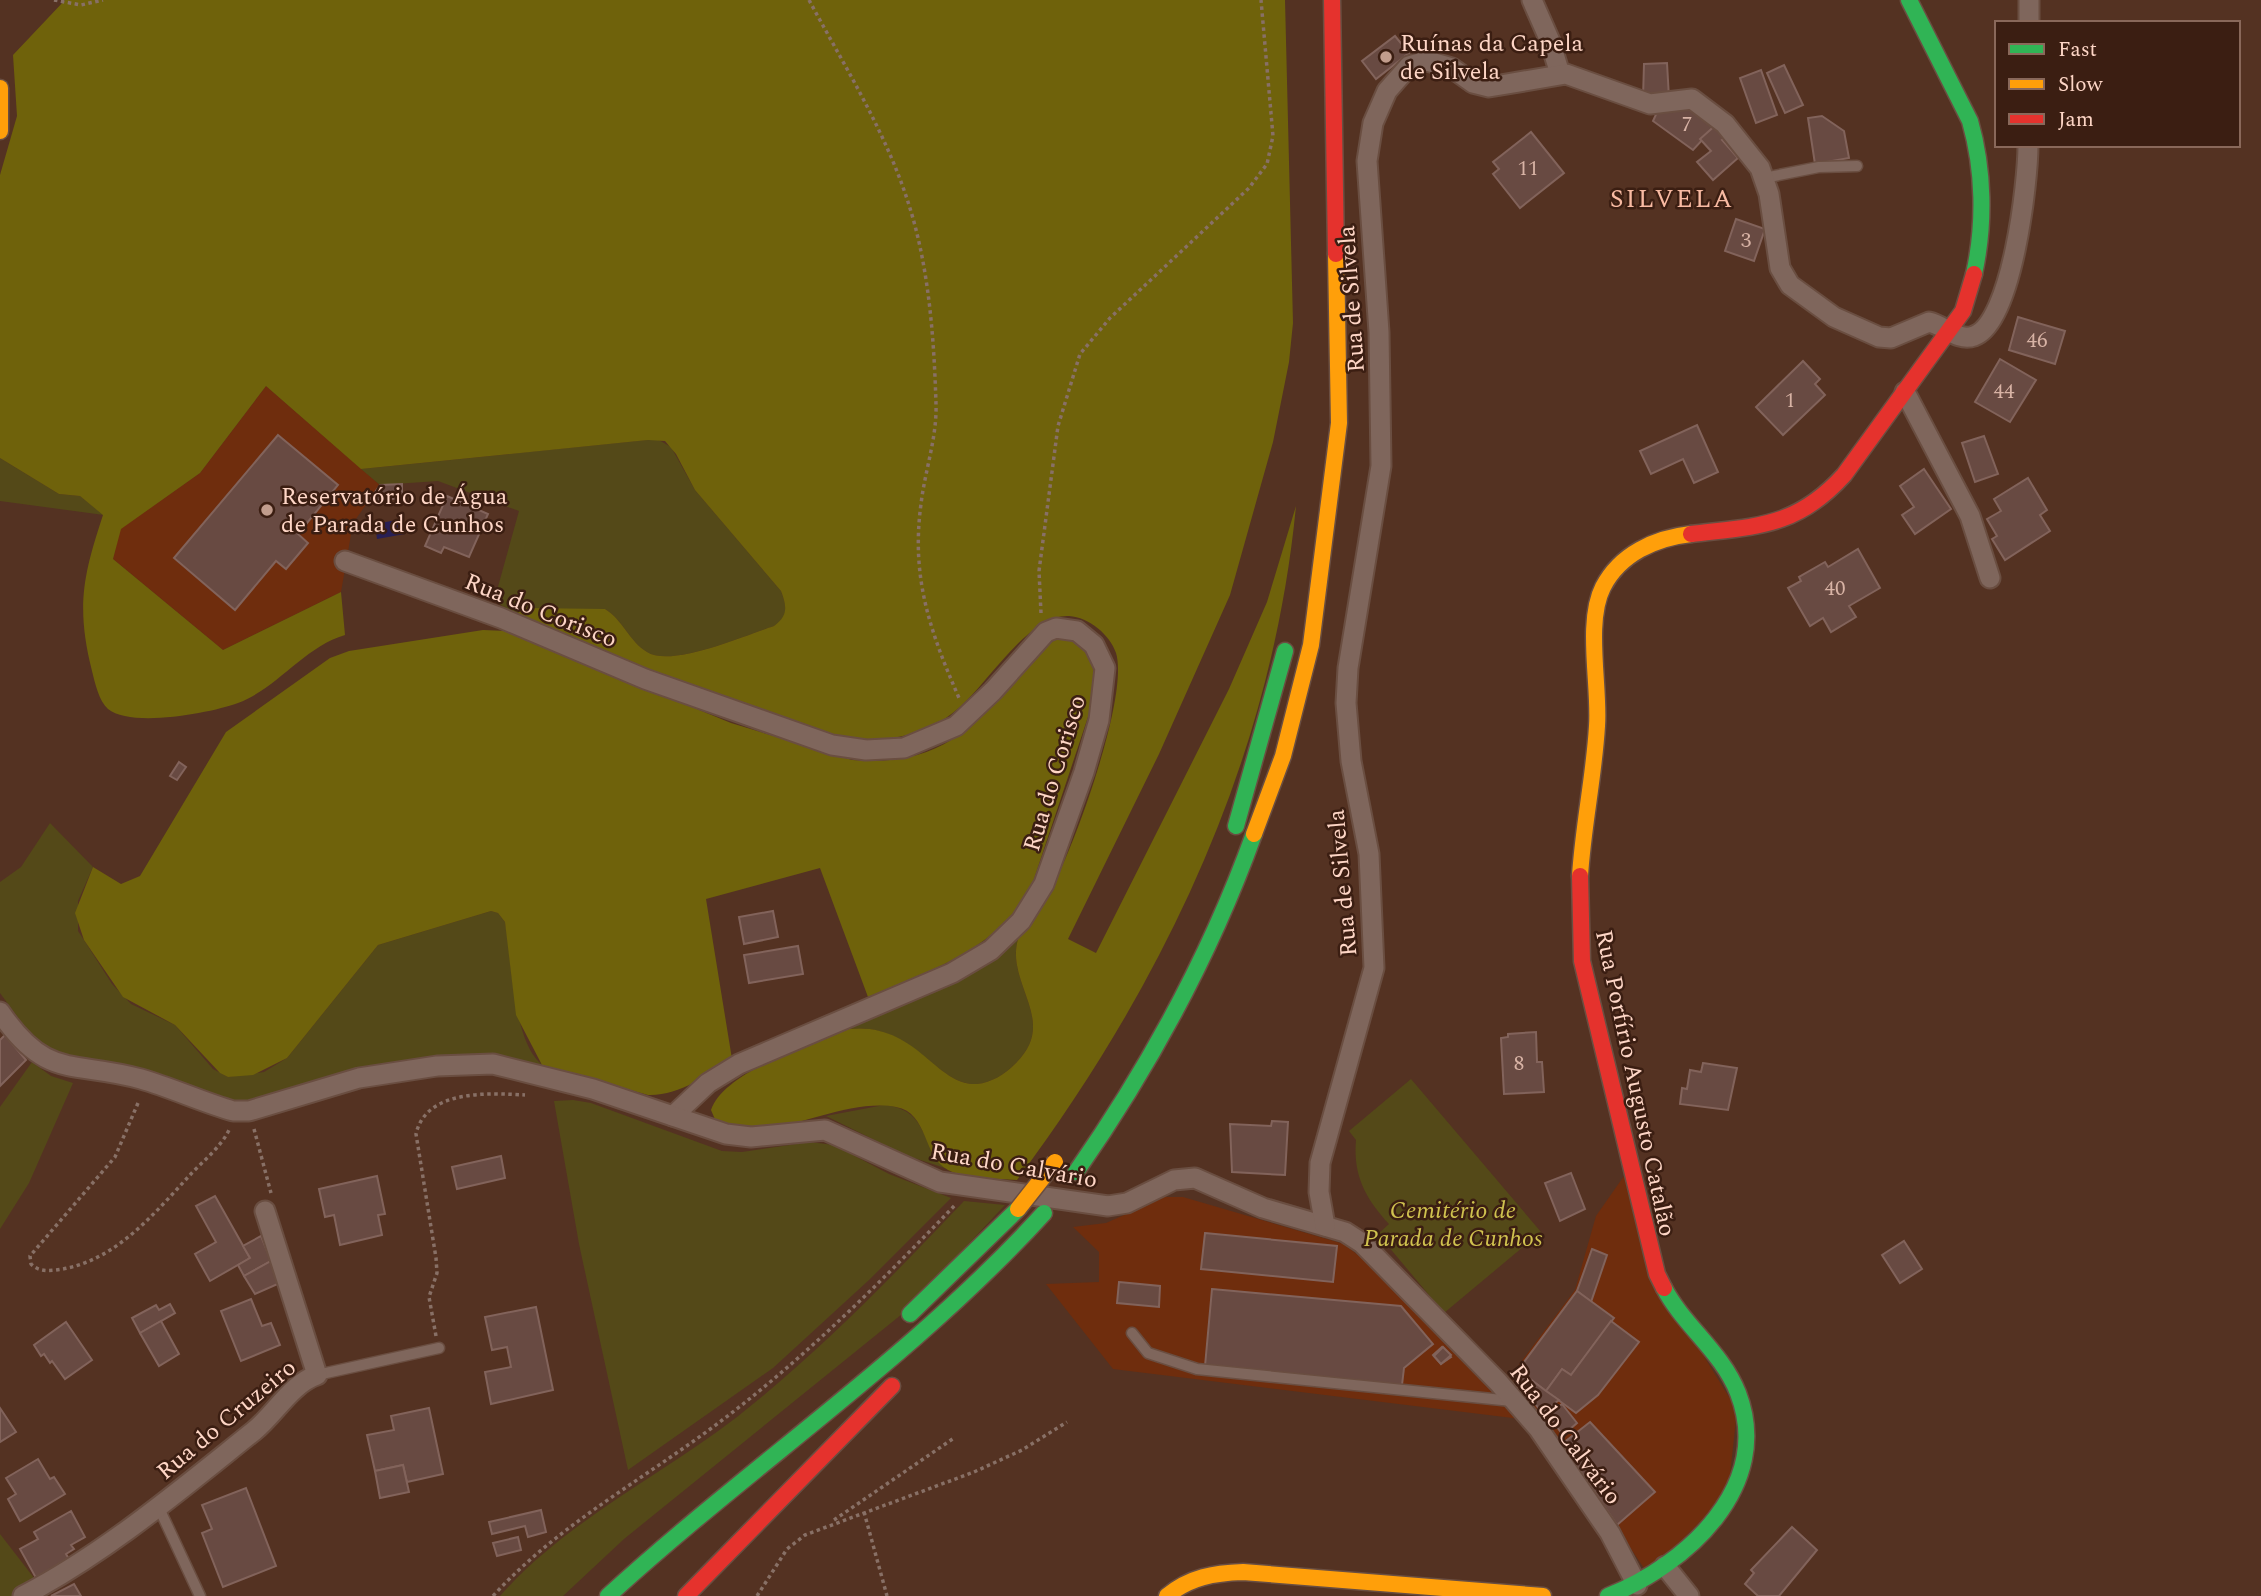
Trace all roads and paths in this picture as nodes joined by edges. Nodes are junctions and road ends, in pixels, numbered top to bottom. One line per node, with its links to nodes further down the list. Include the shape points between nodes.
1 (54, 0): 2 (path, via 81,5)
2 (103, 0)
3 (809, 0): 26 (path, via 870,108 918,238 930,306 936,408 921,505 918,566 929,626)
4 (1261, 0): 24 (path, via 1273,136 1267,164 1249,188 1110,318 1080,354 1058,426 1039,571 1039,603)
5 (1332, 0): 42 (main road, via 1339,423 1311,645 1283,756 1226,911 1169,1026 1120,1110 1044,1213)
6 (1532, 0): 10 (street)
7 (1909, 0): 19 (main road, Rua Porfírio Augusto Catalão, via 1970,121 1979,155 1977,268)
8 (2029, 0): 9 (street)
9 (2029, 21)
10 (1560, 74): 15 (street, Rua de Silvela, via 1650,104 1700,102 1745,146); 41 (street, Rua de Silvela, via 1489,87 1440,64 1417,63 1387,91 1371,130 1368,187 1379,332 1381,466 1348,668 1346,720 1370,854 1375,953 1372,984 1320,1163)
11 (0, 88): 12 (main road)
12 (0, 131)
13 (2028, 147): 19 (street, Rua de Silvela, via 2017,243 1995,313 1976,336 1965,338)
14 (1857, 166): 15 (lane, via 1819,167)
15 (1764, 178): 19 (street, Rua de Silvela, via 1780,268 1798,293 1879,337 1891,338 1929,322)
16 (1319, 217): 17 (main road)
17 (1320, 271)
18 (1320, 298): 22 (main road, via 1322,422)
19 (1951, 332): 20 (main road, Rua Porfírio Augusto Catalão)
20 (1905, 392): 23 (street, via 1970,516); 56 (main road, Rua Porfírio Augusto Catalão, via 1844,475 1815,503 1760,527 1675,534 1649,542 1612,571 1600,596 1597,729 1578,872 1582,961 1657,1274 1671,1305 1731,1378 1746,1423 1745,1455 1729,1502 1708,1528)
21 (345, 561): 26 (street, Rua do Corisco, via 500,618 645,679 832,745 866,750 904,748 941,734)
22 (1304, 570)
23 (1990, 578)
24 (1046, 632): 26 (street, Rua do Corisco); 36 (street, Rua do Corisco, via 1066,628 1085,637 1101,656 1105,684 1092,746 1066,825 1044,884 1021,921 991,950 952,973 731,1068)
25 (1289, 633): 27 (main road)
26 (967, 716)
27 (1229, 848)
28 (1222, 873): 29 (main road)
29 (1210, 898)
30 (1183, 958): 35 (main road, via 1161,1007)
31 (0, 1012): 34 (street, Rua do Calvário, via 22,1039 52,1062 137,1078)
32 (534, 1095): 45 (path, via 470,1095 437,1106 418,1123 436,1258 437,1273 429,1297)
33 (138, 1103): 34 (path, via 115,1157 30,1256 37,1270 78,1266 115,1248 140,1228 226,1136)
34 (233, 1111): 36 (street, Rua do Calvário, via 249,1111 359,1078 480,1063 526,1070)
35 (1098, 1111)
36 (673, 1116): 39 (street, Rua do Calvário, via 739,1136 825,1130 922,1176)
37 (253, 1125): 40 (path)
38 (1059, 1157): 43 (main road, bridge, via 1018,1209)
39 (972, 1187): 41 (street, Rua do Calvário, via 1108,1206 1128,1203 1174,1180 1195,1178 1263,1208); 60 (path, via 876,1283 744,1403 581,1517 527,1560)
40 (268, 1204): 47 (street, Rua do Cruzeiro)
41 (1325, 1226): 49 (street, Rua do Calvário, via 1362,1243)
42 (967, 1295): 46 (main road); 62 (main road, via 848,1399 679,1531)
43 (893, 1329)
44 (1132, 1333): 49 (lane, via 1148,1353 1197,1369)
45 (439, 1348): 47 (lane)
46 (916, 1358)
47 (317, 1375): 53 (street, Rua do Cruzeiro, via 301,1383 265,1422)
48 (899, 1379): 63 (main road)
49 (1515, 1402): 57 (street, Rua do Calvário, via 1603,1522)
50 (796, 1416): 61 (main road)
51 (1067, 1422): 54 (path, via 992,1465)
52 (954, 1438): 55 (path)
53 (159, 1508): 58 (street, Rua do Cruzeiro); 59 (lane)
54 (864, 1512): 55 (path); 65 (path)
55 (828, 1524): 64 (path, via 787,1549)
56 (1665, 1566): 57 (main road, Rua Porfírio Augusto Catalão); 69 (street)
57 (1637, 1585): 68 (main road, Rua Porfírio Augusto Catalão)
58 (23, 1596)
59 (200, 1596)
60 (493, 1596)
61 (593, 1596)
62 (608, 1596)
63 (686, 1596)
64 (757, 1596)
65 (887, 1596)
66 (1167, 1596): 67 (main road, via 1202,1576 1243,1572)
67 (1543, 1596)
68 (1608, 1596)
69 (1689, 1596)

